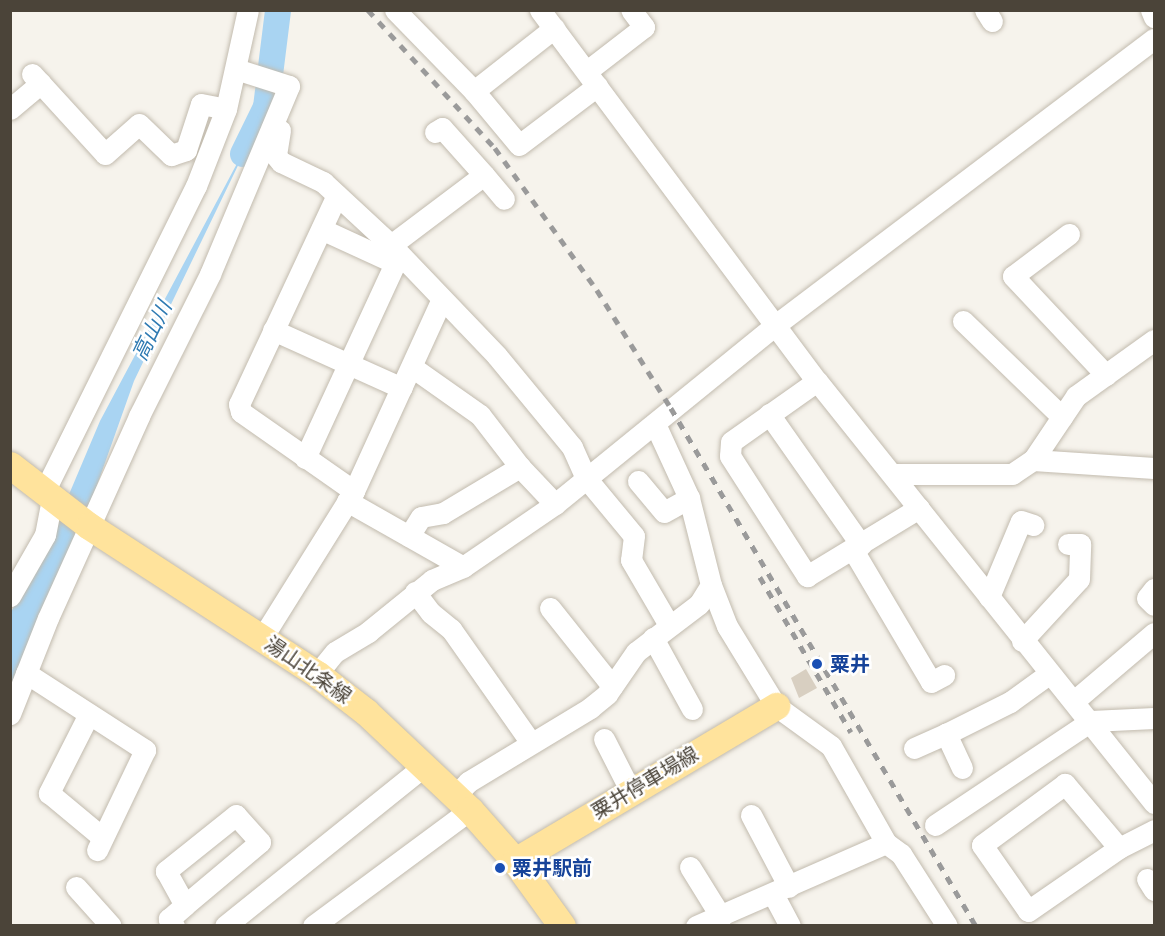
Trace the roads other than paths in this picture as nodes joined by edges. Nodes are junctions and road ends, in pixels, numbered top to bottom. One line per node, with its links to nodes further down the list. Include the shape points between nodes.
1 (249, 10): 9 (street)
2 (540, 10): 7 (street)
3 (631, 10): 10 (street, via 644,27)
4 (1150, 10): 6 (street)
5 (405, 13): 12 (street)
6 (1155, 17)
7 (554, 28): 10 (street); 12 (street)
8 (1155, 39): 24 (street)
9 (239, 70): 11 (street); 14 (street)
10 (592, 78): 12 (street, via 519,145); 24 (street)
11 (285, 84): 17 (street, via 276,156); 48 (street, via 210,274)
12 (474, 91)
13 (10, 109): 14 (street, via 36,78 105,154 139,124 171,155 186,150 201,104)
14 (226, 110): 44 (street, via 196,186)
15 (435, 132): 16 (street, via 442,128)
16 (484, 175): 18 (street); 21 (street)
17 (337, 195): 19 (street); 21 (street)
18 (504, 199)
19 (321, 230): 25 (street); 27 (street, via 395,263)
20 (1069, 234): 29 (street, via 1013,276)
21 (391, 245): 22 (street)
22 (442, 299): 28 (street); 41 (street, via 497,356 572,447)
23 (963, 321): 33 (street)
24 (774, 326): 30 (street); 34 (street)
25 (273, 330): 27 (street); 35 (street, via 242,396 241,412)
26 (1155, 340): 29 (street)
27 (347, 365): 31 (street); 35 (street)
28 (412, 367): 31 (street); 38 (street, via 480,415)
29 (1106, 375): 33 (street, via 1076,396)
30 (817, 381): 32 (street); 40 (street)
31 (402, 388): 43 (street)
32 (770, 414): 52 (street); 52 (street, via 731,442 730,456 807,576)
33 (1062, 417): 36 (street)
34 (655, 424): 41 (street); 45 (street)
35 (305, 458): 43 (street)
36 (1033, 460): 39 (street); 40 (street, via 1012,474)
37 (10, 465): 44 (main road, 湯山北条線)
38 (520, 467): 46 (street); 50 (street, via 443,513 421,517)
39 (1155, 468)
40 (893, 474): 47 (street)
41 (586, 478): 46 (street); 62 (street, via 634,536 631,560)
42 (638, 481): 45 (street, via 664,512)
43 (351, 496): 50 (street); 64 (street)
44 (51, 498): 48 (main road, 湯山北条線); 54 (street); 58 (street, via 45,535)
45 (689, 498): 55 (street)
46 (555, 504): 53 (street)
47 (919, 508): 52 (street); 59 (street)
48 (86, 524): 64 (main road, 湯山北条線); 66 (street)
49 (1033, 525): 59 (street, via 1021,521)
50 (409, 536): 53 (street)
51 (1068, 544): 65 (street, via 1080,544 1079,579)
52 (857, 548): 69 (street, via 931,682)
53 (463, 567): 57 (street, via 432,580)
54 (10, 577)
55 (711, 585): 62 (street, via 699,604); 72 (street, via 727,626)
56 (1155, 589): 60 (street, via 1147,598)
57 (416, 592): 68 (street, via 368,632 335,652); 80 (street, via 431,613 451,629)
58 (10, 596)
59 (988, 597): 65 (street)
60 (1155, 605)
61 (550, 608): 70 (street)
62 (661, 632): 70 (street, via 636,652); 73 (street)
63 (1155, 633): 71 (street)
64 (262, 638): 68 (main road, 湯山北条線)
65 (1023, 641): 67 (street)
66 (26, 673): 74 (street); 75 (street)
67 (1050, 673): 71 (street); 78 (street, via 1010,702)
68 (317, 674): 82 (main road, 湯山北条線)
69 (944, 675)
70 (612, 686): 80 (street, via 590,708)
71 (1074, 700): 77 (street)
72 (776, 706): 84 (main road, 粟井停車場線); 90 (street, via 831,746)
73 (692, 709)
74 (10, 714)
75 (89, 714): 75 (street, via 49,793 100,844 145,750)
76 (1155, 718): 77 (street)
77 (1091, 721): 86 (street); 88 (street)
78 (946, 734): 81 (street); 83 (street)
79 (604, 739): 84 (street)
80 (531, 743): 85 (street, via 468,782)
81 (914, 748)
82 (425, 765): 85 (main road, 湯山北条線); 100 (street)
83 (962, 768)
84 (631, 792): 92 (main road, 粟井停車場線)
85 (463, 802): 92 (main road, 湯山北条線); 101 (street)
86 (1155, 802)
87 (751, 815): 95 (street)
88 (935, 825)
89 (1155, 830): 91 (street)
90 (886, 843): 95 (street, via 858,852); 105 (street, via 901,854)
91 (1119, 848): 91 (street, via 1028,911 982,845 1065,784)
92 (515, 861): 102 (main road, 湯山北条線)
93 (690, 867): 97 (street)
94 (76, 887): 98 (street)
95 (781, 891): 97 (street); 104 (street)
96 (185, 905): 99 (street, via 169,919)
97 (721, 917): 103 (street)
98 (97, 921)
99 (174, 926)
100 (225, 926)
101 (313, 926)
102 (562, 926)
103 (696, 926)
104 (790, 926)
105 (947, 926)

